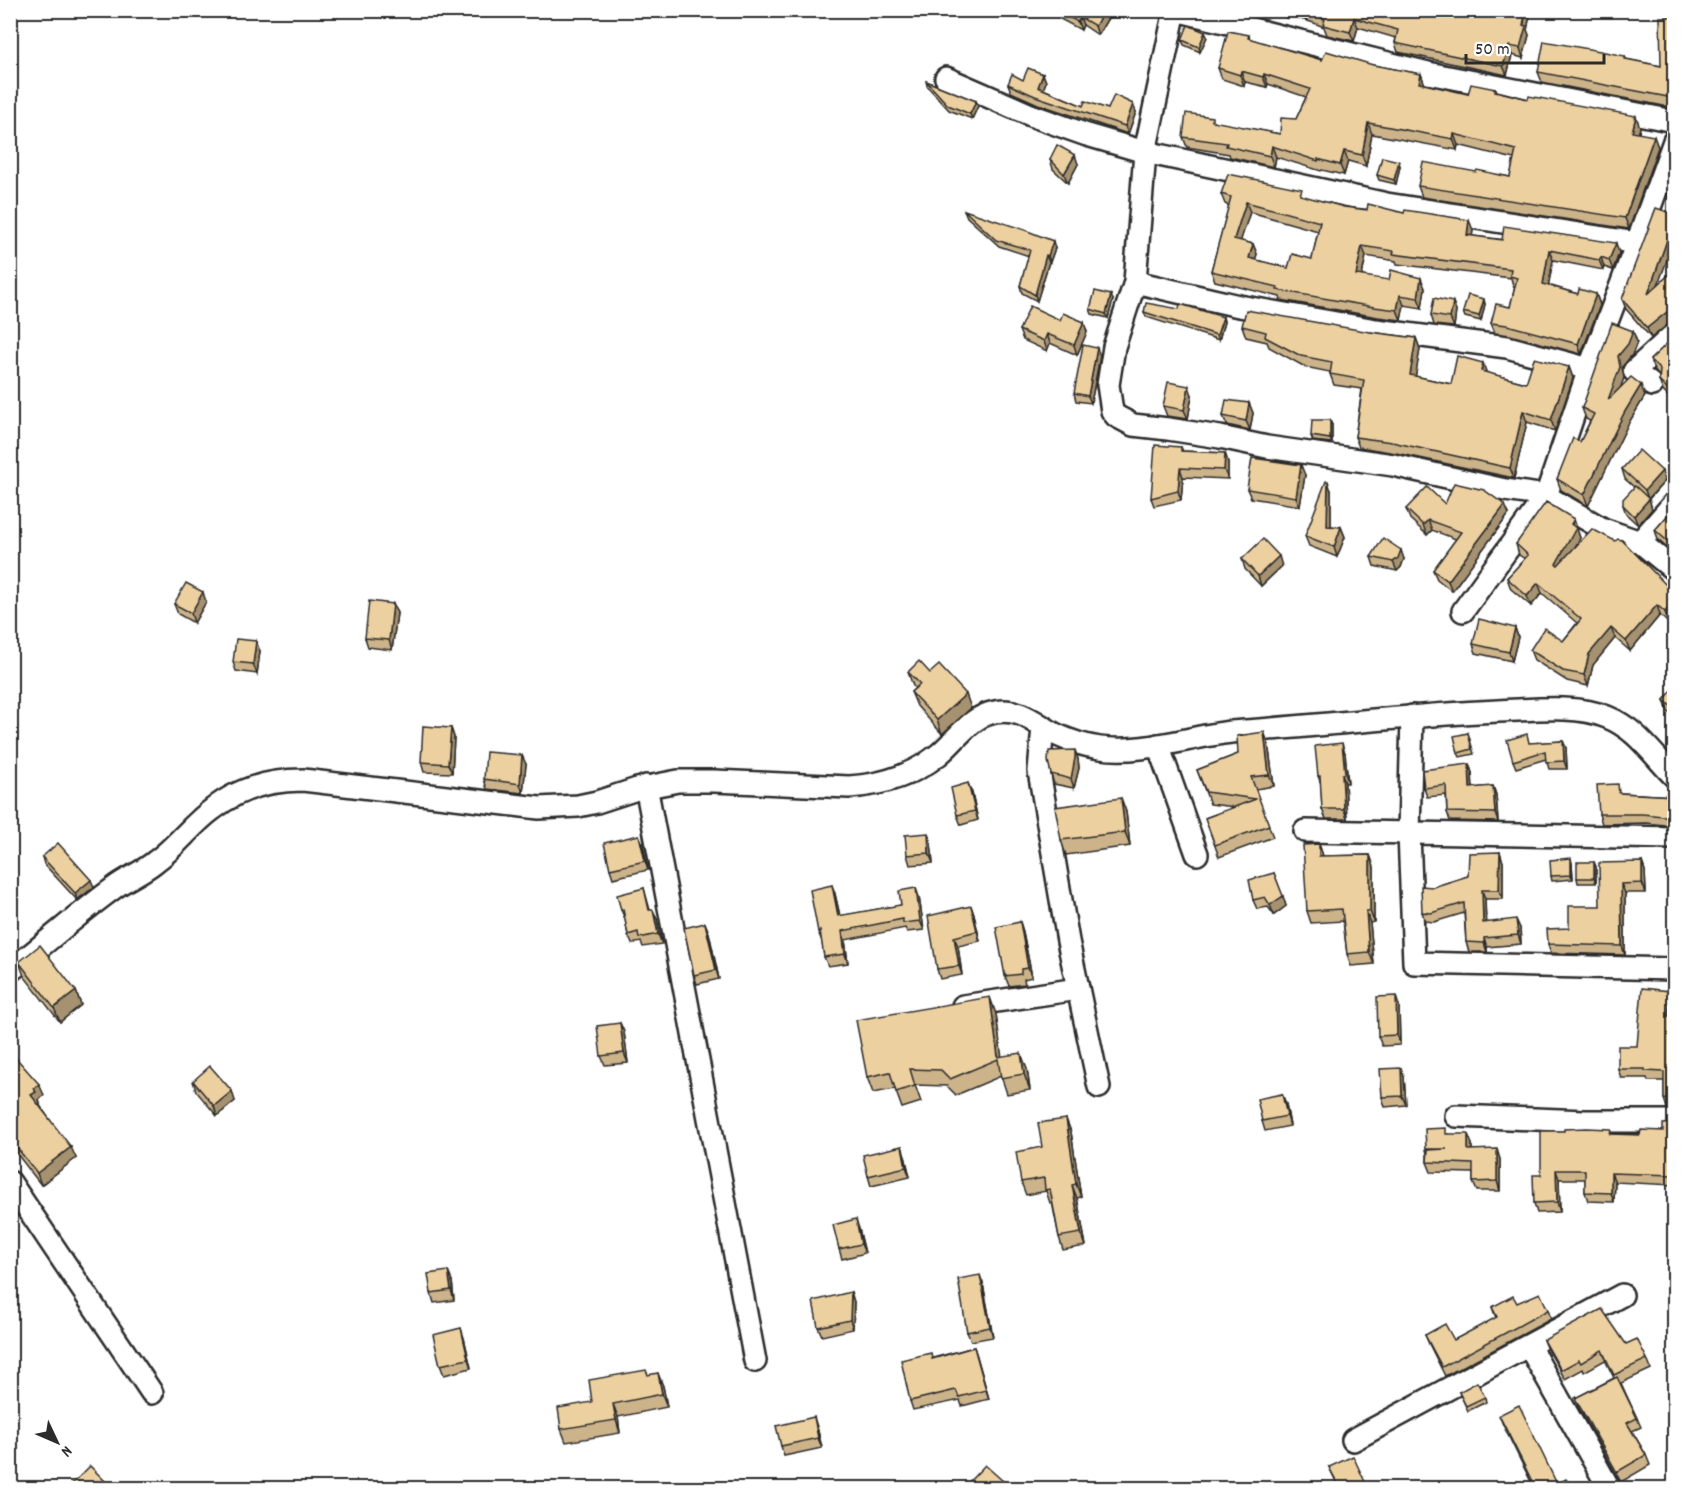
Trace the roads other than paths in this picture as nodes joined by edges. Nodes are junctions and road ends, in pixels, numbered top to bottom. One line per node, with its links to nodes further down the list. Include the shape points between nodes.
1 (1175, 10): 3 (street, via 1428,73); 5 (street)
2 (946, 78): 5 (street, via 1044,120)
3 (1674, 121)
4 (1674, 141): 6 (street)
5 (1145, 152): 6 (street, via 1388,204); 7 (street)
6 (1637, 243): 9 (street)
7 (1135, 282): 9 (street, via 1239,306 1376,330 1507,347); 11 (street, via 1114,347 1108,385 1112,411 1127,423 1393,465)
8 (1674, 334): 10 (street, via 1634,371)
9 (1590, 369): 11 (street)
10 (1652, 386)
11 (1546, 496): 13 (street, via 1603,529); 15 (street)
12 (1674, 503): 13 (street)
13 (1640, 542): 14 (street)
14 (1674, 570)
15 (1462, 611)
16 (1412, 716): 18 (street, via 1231,732); 19 (street, via 1512,710 1591,712 1631,730); 22 (street)
17 (1042, 727): 18 (street, via 1097,748 1140,750); 20 (street, via 1018,712 986,714 967,725 949,746 924,765 869,786 696,780); 27 (street, via 1039,771)
18 (1158, 745): 24 (street)
19 (1674, 776)
20 (646, 786): 26 (street, via 578,806 539,808 303,780 257,786 213,809 154,863 116,886); 35 (street)
21 (1305, 831): 22 (street)
22 (1409, 833): 23 (street); 25 (street, via 1414,963)
23 (1674, 838)
24 (1197, 854)
25 (1674, 969)
26 (10, 971)
27 (1078, 989): 28 (street); 29 (street)
28 (943, 1008)
29 (1099, 1088)
30 (1456, 1116): 31 (street)
31 (1674, 1121)
32 (10, 1182): 36 (street)
33 (1622, 1295): 34 (street)
34 (1529, 1346): 37 (street); 38 (street)
35 (755, 1361)
36 (153, 1393)
37 (1353, 1440)
38 (1609, 1488)

